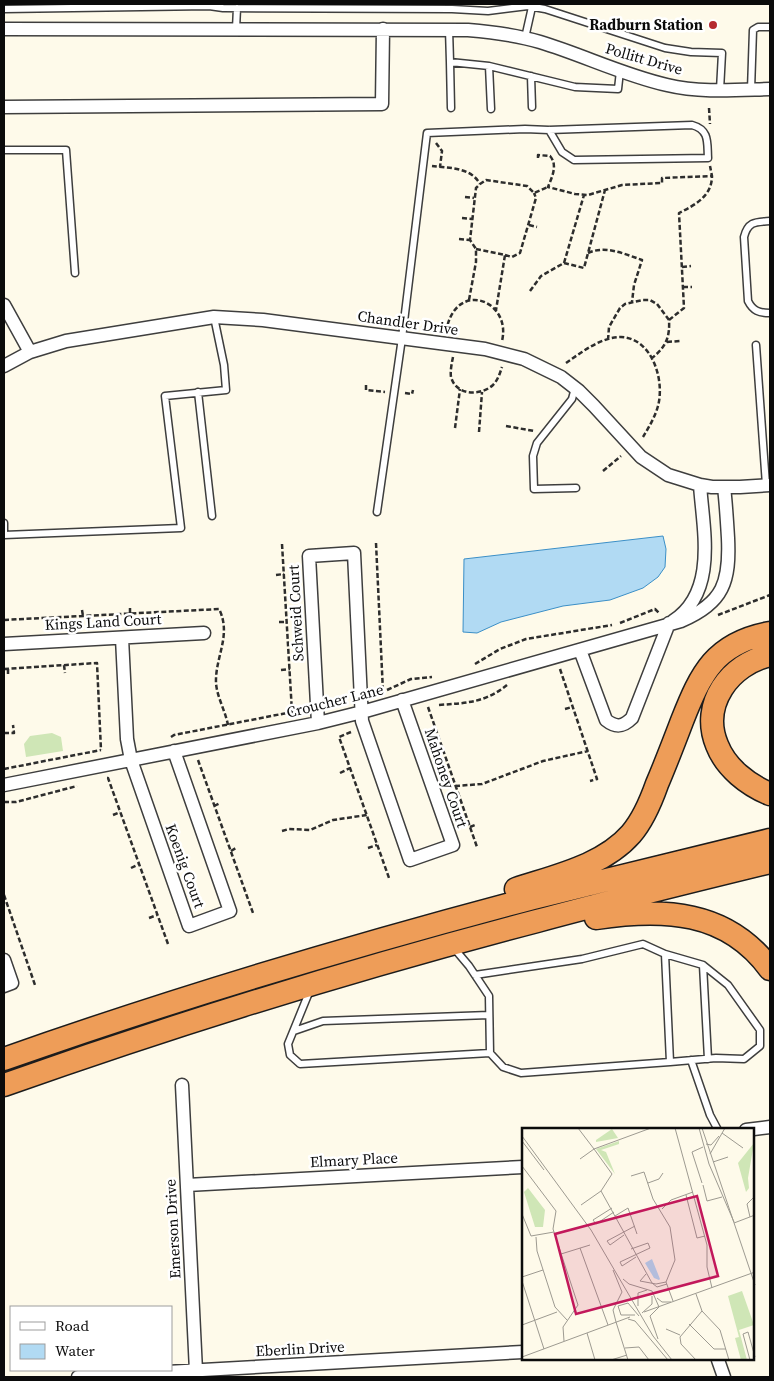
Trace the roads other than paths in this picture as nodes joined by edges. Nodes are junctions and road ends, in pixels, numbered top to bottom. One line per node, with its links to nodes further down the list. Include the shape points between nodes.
1 (532, 7): 2 (lane, via 488,11); 9 (lane); 15 (lane, via 665,48 722,53)
2 (237, 8): 3 (lane); 6 (lane)
3 (4, 9)
4 (770, 27): 16 (lane, via 754,30)
5 (4, 29): 6 (street, Pollitt Drive)
6 (236, 29): 7 (street, Pollitt Drive)
7 (383, 29): 8 (street, Pollitt Drive); 18 (street, via 382,104)
8 (449, 30): 9 (street, Pollitt Drive, via 492,32); 10 (lane)
9 (525, 38): 12 (street, Pollitt Drive)
10 (450, 62): 11 (lane); 19 (lane)
11 (489, 66): 13 (lane); 20 (lane)
12 (620, 71): 13 (lane, via 618,89 575,87); 15 (street, Pollitt Drive, via 667,85)
13 (531, 76): 17 (lane)
14 (770, 89): 16 (street, Pollitt Drive)
15 (720, 90): 16 (street, Pollitt Drive)
16 (751, 90)
17 (532, 106)
18 (4, 107)
19 (451, 108)
20 (491, 109)
21 (549, 130): 21 (lane, via 692,125 706,134 708,158 574,160 562,152); 28 (lane, via 427,133)
22 (4, 150): 24 (lane, via 66,150)
23 (770, 222): 26 (lane, via 754,222 746,228 744,237 748,301 753,310)
24 (75, 273)
25 (4, 305): 30 (street)
26 (770, 313)
27 (214, 317): 28 (street, Chandler Drive, via 249,318); 30 (street, Chandler Drive, via 83,337); 33 (lane, via 226,390)
28 (402, 338): 32 (street, Chandler Drive, via 502,353 542,367); 38 (lane)
29 (756, 345): 35 (lane)
30 (30, 352): 31 (street, Chandler Drive)
31 (4, 366)
32 (575, 388): 34 (street, Chandler Drive, via 641,458 668,475); 37 (lane, via 572,399 536,444 533,456 534,489)
33 (198, 392): 39 (lane); 40 (lane, via 165,396 181,528 4,535)
34 (700, 485): 36 (street, Chandler Drive); 41 (street, Croucher Lane, via 704,552 701,582 688,607)
35 (768, 485): 36 (street, Chandler Drive)
36 (724, 487): 41 (street, Croucher Lane, via 729,557 724,586 706,608)
37 (576, 488)
38 (377, 512)
39 (212, 516)
40 (4, 523)
41 (669, 624): 46 (street, Croucher Lane); 46 (street, via 632,718 620,726 606,720)
42 (204, 633): 44 (street, Kings Land Court)
43 (764, 633): 59 (highway, via 735,644 705,671 651,799 632,834 619,846 587,864)
44 (122, 638): 45 (street, Kings Land Court); 52 (street, Koenig Court)
45 (4, 644)
46 (580, 650): 48 (street, Croucher Lane)
47 (770, 655): 54 (highway, via 746,664 734,673 724,684 712,714 717,746 724,758 742,778)
48 (402, 700): 49 (street, Croucher Lane); 49 (street, Mahoney Court, via 453,845 410,860 364,730)
49 (362, 712): 50 (street, Croucher Lane); 50 (street, Schweid Court, via 354,553 309,556)
50 (318, 723): 51 (street, Croucher Lane)
51 (174, 751): 52 (street, Croucher Lane); 52 (street, Koenig Court, via 230,911 189,926)
52 (131, 760): 53 (street, Croucher Lane)
53 (4, 785)
54 (770, 794)
55 (770, 840): 59 (highway, via 533,898)
56 (770, 862): 57 (highway)
57 (454, 943): 62 (highway, via 619,914 663,913 699,918 729,930 754,949); 63 (lane); 64 (highway)
58 (665, 954): 61 (lane); 63 (lane, via 643,944 582,959); 72 (lane)
59 (320, 958): 69 (highway)
60 (4, 960): 65 (street, via 12,983)
61 (703, 966): 70 (lane); 70 (lane, via 728,985 760,1030 760,1046 744,1058)
62 (770, 969)
63 (475, 974): 66 (lane, via 488,996)
64 (312, 985): 67 (lane); 73 (highway)
65 (4, 986)
66 (489, 1015): 67 (lane, via 323,1021); 68 (lane)
67 (294, 1031): 68 (lane, via 288,1044 290,1055 300,1064)
68 (490, 1053): 72 (lane, via 503,1067 520,1074)
69 (4, 1059)
70 (708, 1059): 71 (lane)
71 (691, 1060): 72 (lane); 76 (lane)
72 (670, 1062)
73 (4, 1085)
74 (182, 1085): 79 (street, Emerson Drive)
75 (770, 1127): 77 (street)
76 (717, 1128)
77 (754, 1129)
78 (522, 1168): 79 (street, Elmary Place)
79 (187, 1185): 82 (street, Emerson Drive)
80 (522, 1352): 82 (street, Eberlin Drive)
81 (718, 1361): 84 (street)
82 (196, 1371): 83 (street, Eberlin Drive)
83 (78, 1377)
84 (724, 1377)

